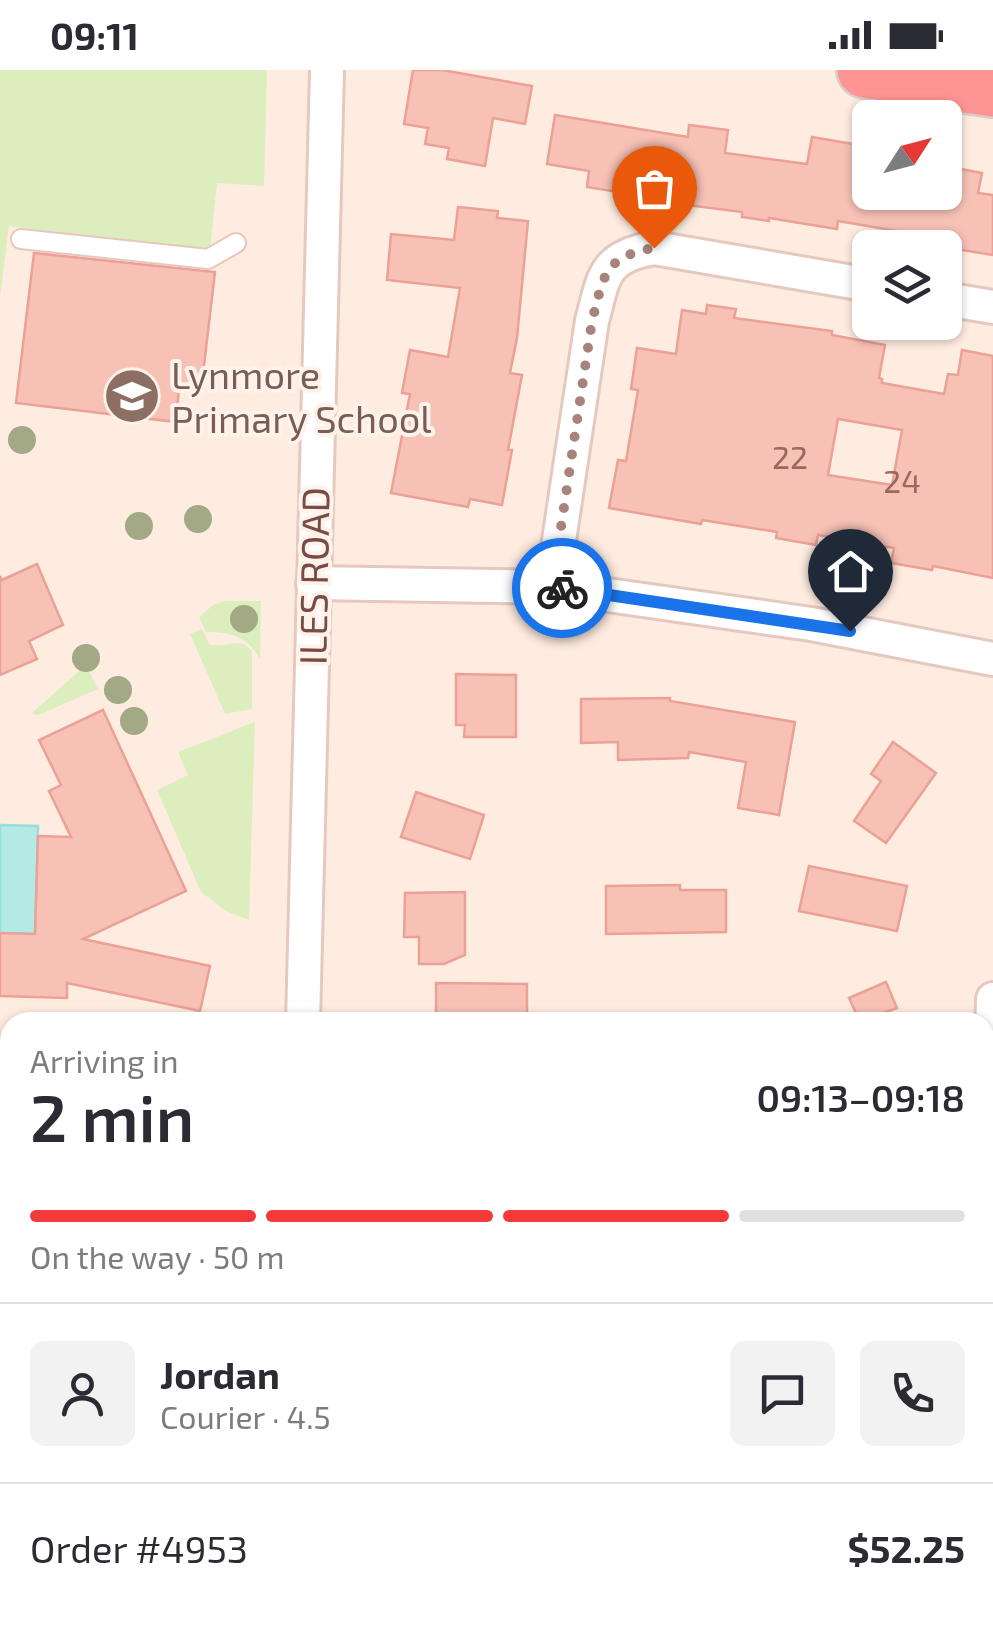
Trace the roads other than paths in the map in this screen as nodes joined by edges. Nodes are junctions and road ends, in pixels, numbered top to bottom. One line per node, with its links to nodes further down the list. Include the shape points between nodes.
1 (327, 70): 9 (street, ILES ROAD)
2 (865, 70): 3 (highway)
3 (993, 88)
4 (22, 239): 5 (lane, via 208,259)
5 (236, 242)
6 (852, 282): 10 (street, via 654,248 613,262 592,321)
7 (962, 301): 8 (street)
8 (993, 307)
9 (314, 583): 10 (street); 12 (street, ILES ROAD)
10 (552, 587): 11 (street, via 811,624)
11 (993, 659)
12 (303, 1012)

